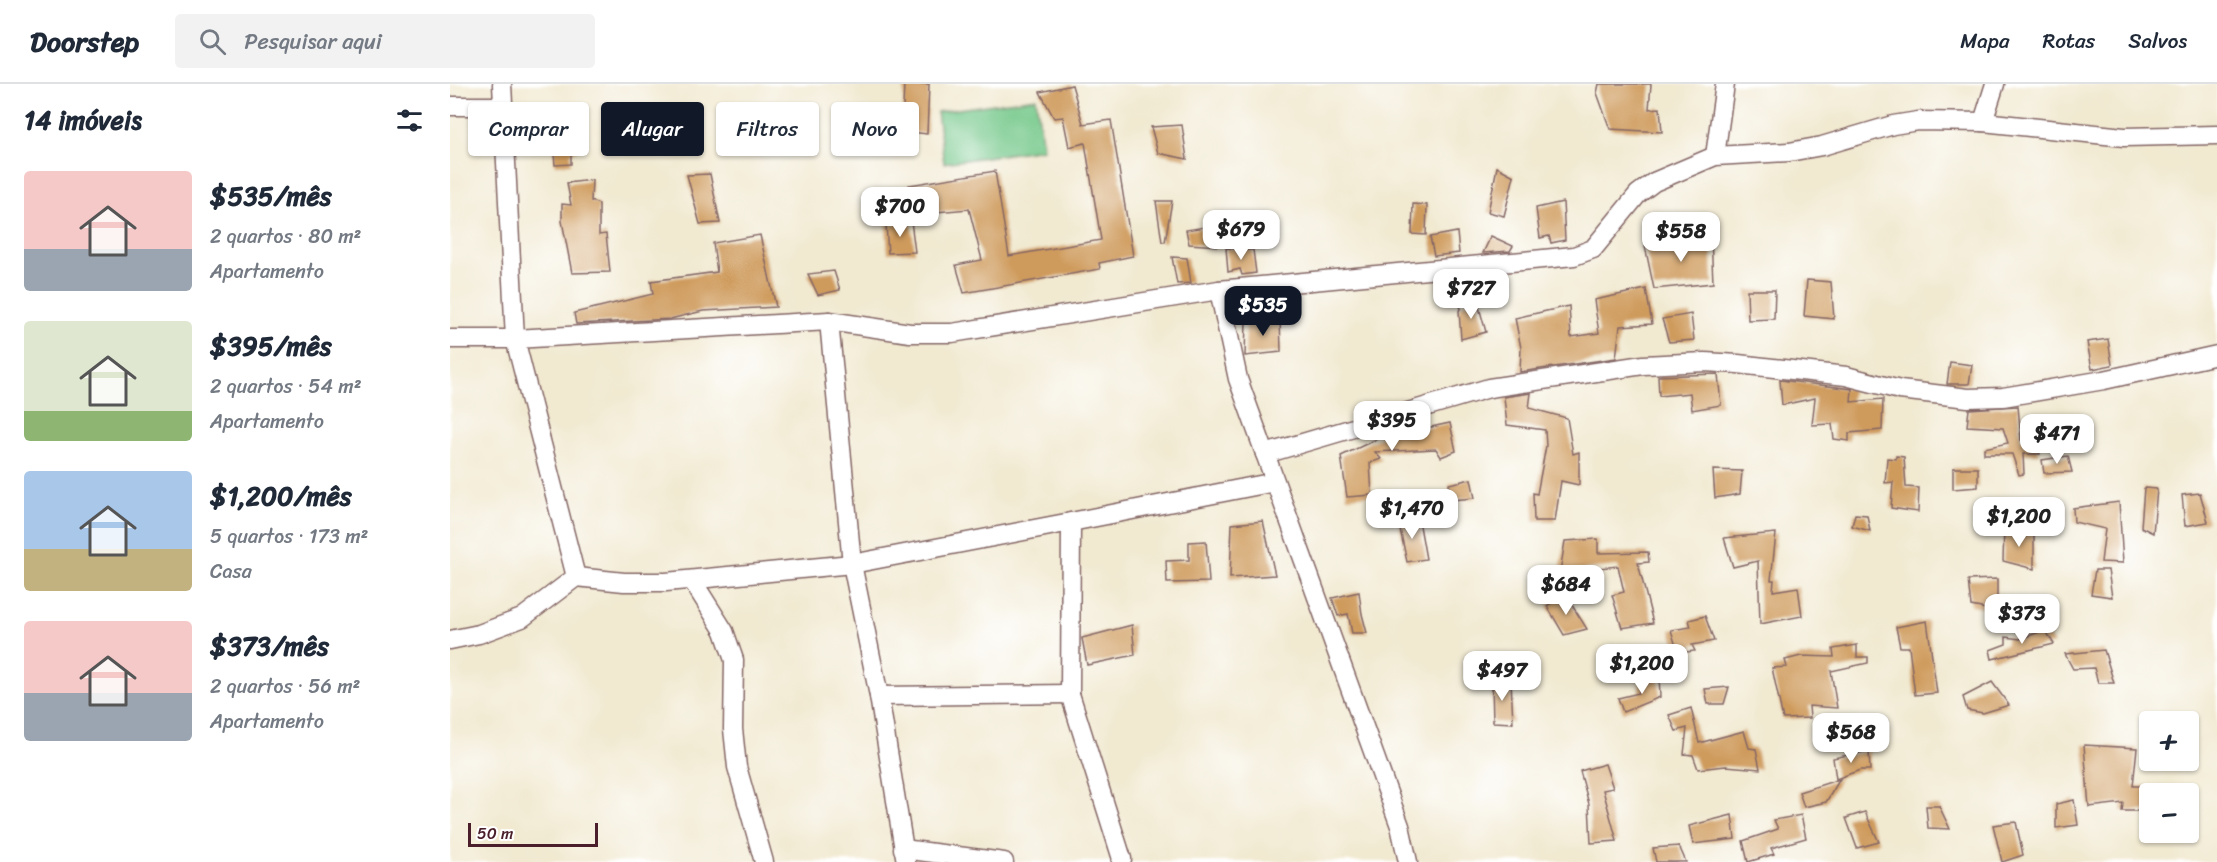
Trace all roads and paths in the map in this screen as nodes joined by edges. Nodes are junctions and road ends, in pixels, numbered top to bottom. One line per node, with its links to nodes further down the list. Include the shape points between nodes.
1 (502, 84): 4 (street)
2 (1725, 84): 10 (street)
3 (1995, 84): 7 (street)
4 (503, 102)
5 (450, 106): 6 (street)
6 (468, 106)
7 (1983, 122): 8 (street, via 2124,137); 10 (street, via 1918,121 1789,152)
8 (2217, 135)
9 (506, 156): 14 (street)
10 (1715, 156): 11 (street, via 1654,182 1638,194 1593,249 1574,256)
11 (1219, 290): 12 (street, via 952,333 910,333); 16 (street, via 1238,379)
12 (829, 321): 14 (street); 19 (street)
13 (450, 339): 14 (street)
14 (515, 339): 20 (street)
15 (2217, 355): 16 (street, via 2104,380 1979,398 1900,390 1846,376 1738,364 1643,365 1489,388)
16 (1265, 454): 17 (street)
17 (1275, 482): 18 (street); 29 (street, via 1400,826)
18 (1071, 522): 19 (street); 23 (street)
19 (852, 564): 21 (street); 24 (street)
20 (576, 577): 21 (street, via 624,582); 22 (street, via 522,618)
21 (692, 580): 26 (street, via 724,632 734,660 737,767)
22 (450, 640)
23 (1070, 694): 24 (street); 28 (street)
24 (879, 696): 25 (street)
25 (904, 855): 27 (street)
26 (764, 862)
27 (1004, 862)
28 (1121, 862)
29 (1408, 862)

